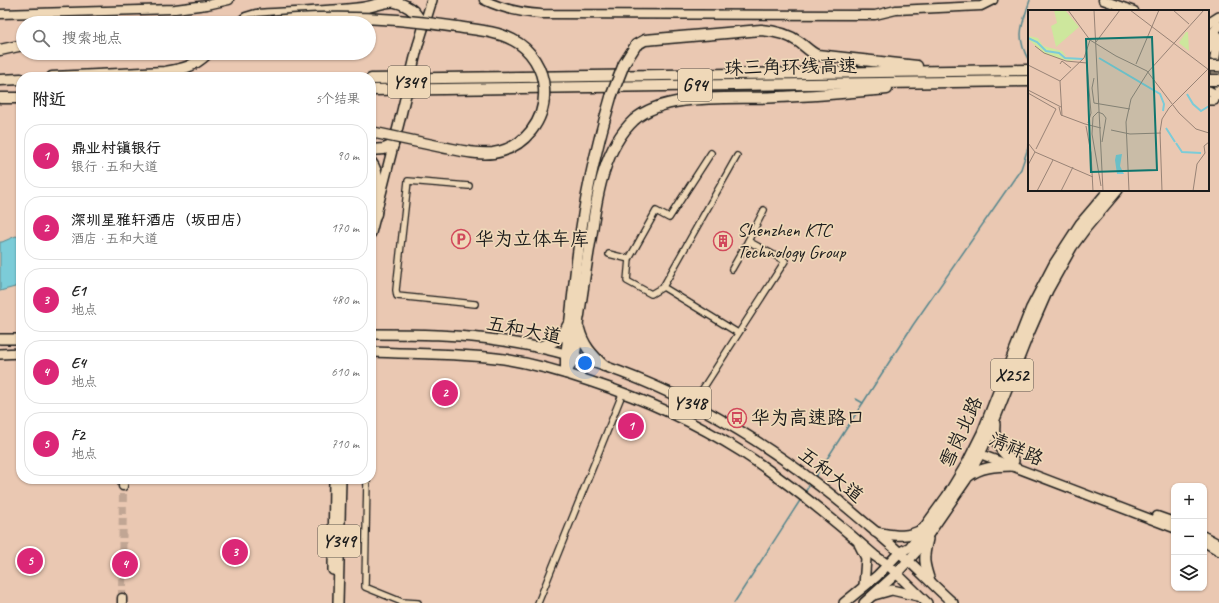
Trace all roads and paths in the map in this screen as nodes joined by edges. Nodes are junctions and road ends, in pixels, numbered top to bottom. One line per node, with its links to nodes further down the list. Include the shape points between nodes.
1 (228, 0): 8 (street, via 174,9)
2 (432, 0): 14 (main road)
3 (484, 0): 4 (street, via 512,10 541,14 875,15 896,10 980,6)
4 (993, 0)
5 (1103, 0): 7 (street)
6 (395, 1): 9 (highway, via 365,8); 14 (highway, via 414,11)
7 (1131, 10)
8 (0, 14)
9 (253, 16)
10 (1219, 17): 12 (main road)
11 (376, 19): 37 (highway, bridge, via 487,32 514,40 533,56 544,82 545,97 543,110 532,131 524,139 503,151 468,152)
12 (1209, 23)
13 (1219, 26): 16 (main road)
14 (423, 27): 38 (main road, Y349, bridge)
15 (1219, 35): 19 (main road)
16 (1209, 37)
17 (1219, 41): 31 (main road, via 1215,77)
18 (16, 47): 20 (highway)
19 (1209, 47)
20 (0, 50)
21 (201, 60): 24 (highway, via 191,66 171,71)
22 (1028, 70): 23 (highway, 珠三角环线高速 / G94)
23 (964, 71): 26 (highway, 珠三角环线高速 / G94); 48 (highway, bridge, via 818,55 785,35 761,30 645,40 636,45 624,64 611,97 587,196)
24 (151, 72)
25 (16, 79): 27 (highway)
26 (376, 79)
27 (0, 81): 29 (highway)
28 (1028, 81): 30 (highway, 珠三角环线高速 / G94)
29 (16, 82)
30 (964, 82): 32 (highway, 珠三角环线高速 / G94); 48 (highway, via 776,98 697,99 663,105 635,120 619,137 610,154)
31 (1219, 86)
32 (376, 90)
33 (0, 98): 34 (highway)
34 (16, 98)
35 (0, 104): 36 (highway)
36 (16, 104)
37 (376, 133)
38 (393, 145): 39 (highway); 47 (main road, Y349)
39 (376, 150)
40 (711, 153): 51 (street, via 669,218 656,211)
41 (736, 156): 53 (street)
42 (376, 170): 47 (highway)
43 (469, 186): 54 (street, via 408,181 396,296)
44 (1108, 191): 70 (main road, 雪岗北路 / X252, via 1067,243 1031,308 982,433)
45 (1117, 191): 69 (main road, 雪岗北路 / X252, via 1072,246 1058,272 1038,311)
46 (764, 210): 49 (street)
47 (376, 214)
48 (586, 231): 55 (highway)
49 (748, 241): 52 (street); 56 (street, via 784,260)
50 (609, 254): 51 (street)
51 (629, 259): 53 (street, via 627,281 651,294)
52 (732, 269)
53 (662, 287): 56 (street)
54 (475, 304)
55 (574, 318): 60 (highway, via 561,337 551,344); 64 (highway); 65 (highway, via 584,344)
56 (738, 333): 68 (street)
57 (376, 334): 60 (main road, 五和大道 / Y348, via 450,335)
58 (0, 339): 59 (main road)
59 (16, 339)
60 (537, 347): 64 (main road, 五和大道 / Y348)
61 (376, 352): 66 (main road, 五和大道 / Y348, via 480,357)
62 (16, 353): 63 (main road)
63 (0, 354)
64 (570, 356): 65 (main road, 五和大道 / Y348); 66 (highway)
65 (604, 366): 68 (main road, 五和大道 / Y348)
66 (566, 373): 67 (main road, 五和大道 / Y348)
67 (623, 392): 81 (main road, 五和大道 / Y348, via 686,420 741,452 788,485); 96 (street)
68 (693, 404): 78 (main road, 五和大道 / Y348, via 745,434 797,469)
69 (995, 419): 70 (main road, 雪岗北路 / X252); 71 (main road, via 994,430 998,446)
70 (979, 451): 71 (street, 清祥路); 72 (main road, 雪岗北路 / X252); 79 (main road, 雪岗北路 / X252, via 951,490)
71 (1013, 464): 72 (main road, via 986,468 972,474); 76 (street, 清祥路); 77 (street, 清祥路)
72 (966, 480): 79 (main road, 雪岗北路 / X252)
73 (334, 484): 93 (main road)
74 (341, 484): 94 (main road, Y349)
75 (367, 484): 95 (street, via 364,587 402,602)
76 (1171, 521)
77 (1171, 527)
78 (875, 532): 79 (main road, via 900,536); 85 (main road, 五和大道 / Y348)
79 (927, 532): 85 (main road, 雪岗北路 / X252); 86 (main road, 雪岗北路 / X252, via 918,551); 89 (main road, via 924,564)
80 (1207, 538): 83 (street)
81 (858, 541): 87 (main road, 五和大道 / Y348); 90 (main road, via 866,558)
82 (1207, 544): 84 (street)
83 (1219, 544)
84 (1219, 551)
85 (900, 552): 86 (main road, 五和大道 / Y348); 87 (main road, 雪岗北路 / X252)
86 (908, 561): 88 (main road, 雪岗北路 / X252); 89 (main road, 五和大道)
87 (888, 565): 88 (main road, 五和大道); 90 (main road, 雪岗北路 / X252)
88 (896, 574): 91 (main road, 雪岗北路 / X252); 92 (main road, 五和大道)
89 (931, 582): 100 (main road, 五和大道)
90 (864, 586): 97 (main road, 雪岗北路 / X252)
91 (873, 595): 92 (main road, via 892,590); 98 (main road, 雪岗北路 / X252)
92 (919, 596): 99 (main road, 五和大道)
93 (332, 603)
94 (338, 603)
95 (418, 603)
96 (538, 603)
97 (844, 603)
98 (864, 603)
99 (927, 603)
100 (953, 603)

